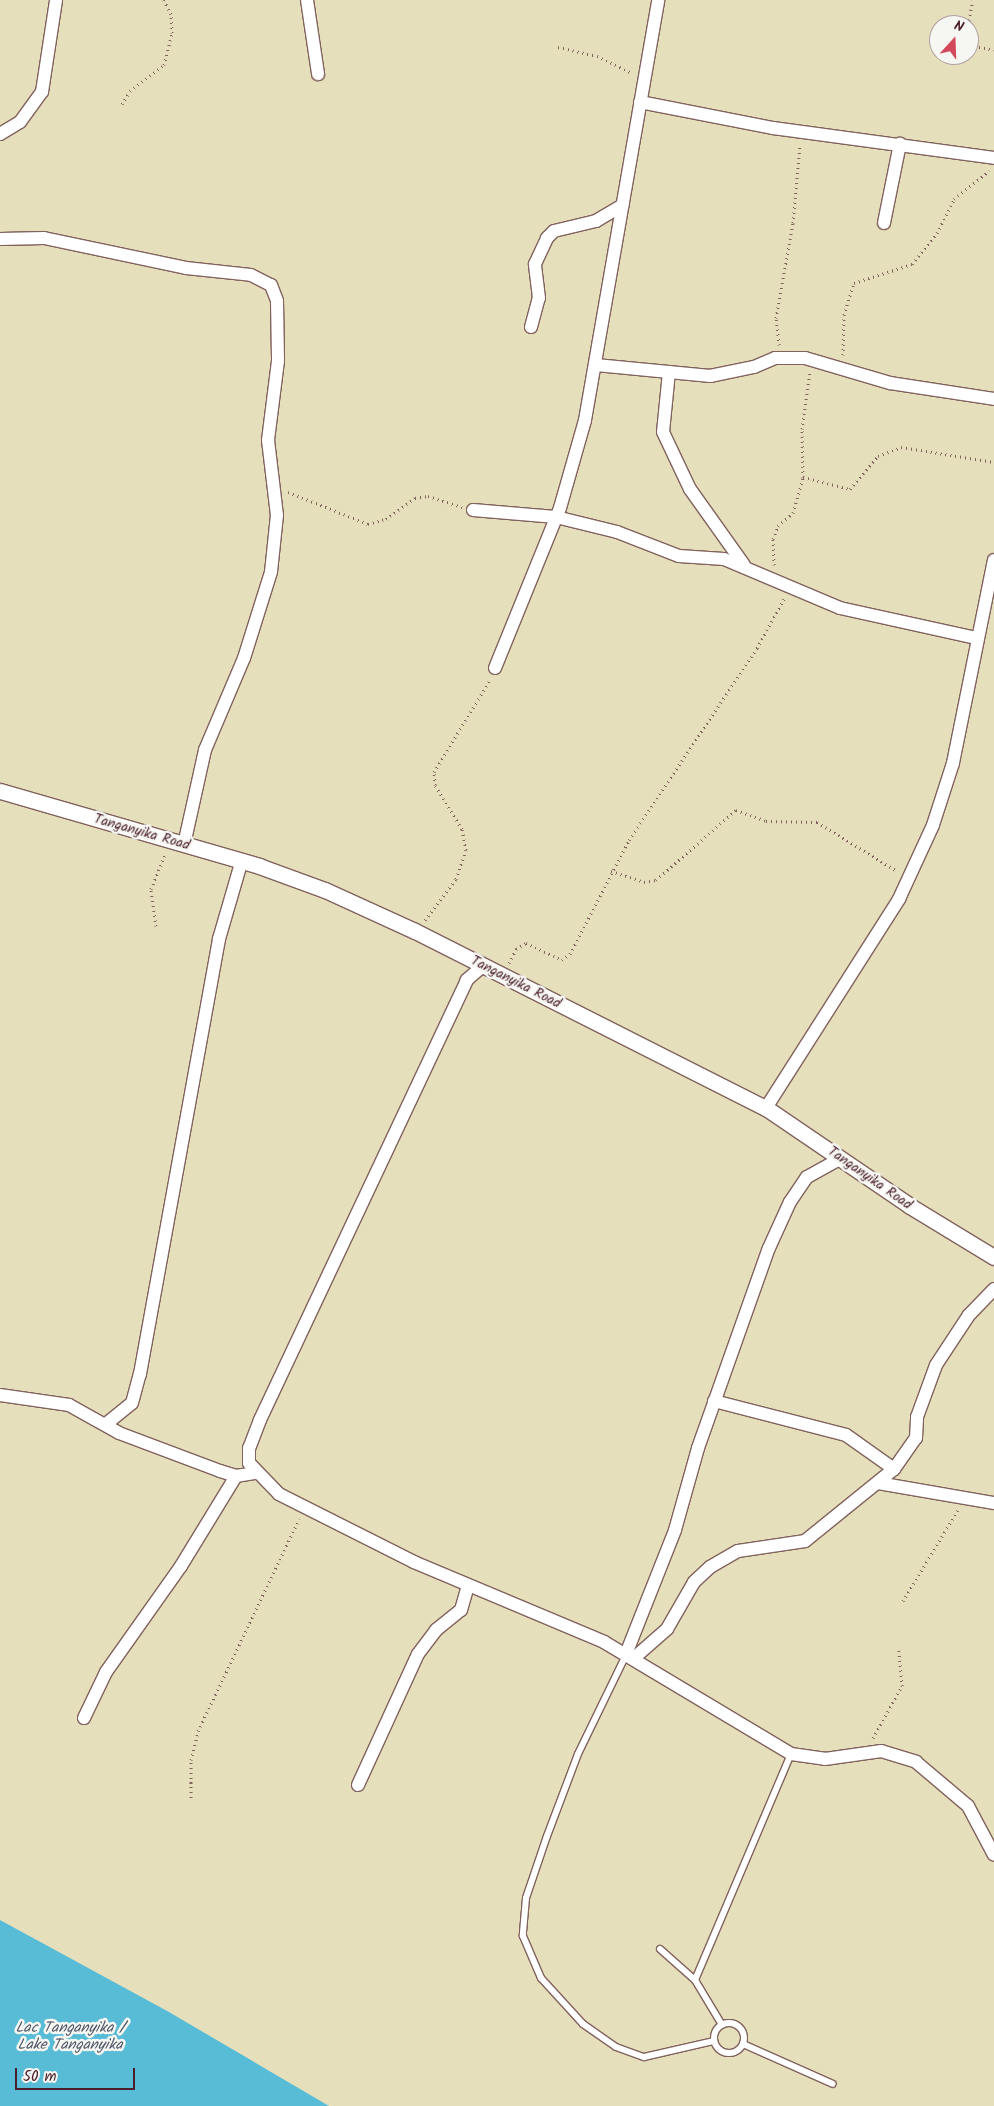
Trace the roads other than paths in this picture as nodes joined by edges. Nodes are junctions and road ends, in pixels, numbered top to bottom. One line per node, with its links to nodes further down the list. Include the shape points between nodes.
1 (56, 0): 6 (street, via 42,92 20,122)
2 (307, 0): 4 (street)
3 (658, 0): 5 (street)
4 (318, 74)
5 (640, 102): 7 (street, via 801,131); 9 (street)
6 (0, 134)
7 (900, 144): 8 (street); 10 (street)
8 (994, 158)
9 (623, 205): 12 (street, via 596,221 554,231 547,238 536,264 538,298); 13 (street)
10 (884, 223)
11 (0, 239): 23 (street, via 44,238 186,268 251,275 271,285 279,325 268,440 277,515 271,572 244,658 204,750)
12 (531, 327)
13 (596, 365): 14 (street); 17 (street, via 583,428)
14 (669, 372): 15 (street, via 718,375 783,358 813,360 925,390); 19 (street, via 663,432 690,489)
15 (994, 399)
16 (473, 510): 17 (street)
17 (556, 518): 19 (street, via 617,532 679,556); 21 (street)
18 (994, 560): 20 (street)
19 (744, 565): 20 (street, via 789,589 840,608)
20 (978, 638): 26 (street, via 953,763 910,879)
21 (495, 668)
22 (0, 791): 23 (street, Tanganyika Road)
23 (179, 843): 24 (street, Tanganyika Road)
24 (242, 860): 25 (street, Tanganyika Road, via 325,890); 32 (street, via 219,939 140,1374 132,1403)
25 (484, 965): 26 (street, Tanganyika Road); 34 (street, via 468,980 260,1420 249,1448 249,1463)
26 (766, 1108): 27 (street, Tanganyika Road)
27 (841, 1158): 28 (street, Tanganyika Road); 31 (street, via 807,1177 790,1202)
28 (994, 1257)
29 (994, 1289): 33 (street, via 969,1315 936,1365 916,1417 916,1438)
30 (0, 1395): 32 (street, via 69,1405)
31 (714, 1401): 33 (street, via 846,1435); 39 (street, via 675,1530)
32 (106, 1424): 35 (street, via 119,1433)
33 (894, 1469): 36 (street)
34 (256, 1472): 35 (street); 38 (street, via 279,1494)
35 (236, 1476): 40 (street, via 181,1566 106,1672)
36 (878, 1483): 37 (street); 39 (street, via 804,1540 738,1551 710,1567 694,1582 666,1629)
37 (994, 1503)
38 (468, 1585): 39 (street); 42 (street, via 461,1610 436,1630 418,1654)
39 (630, 1656): 41 (street); 47 (lane, via 582,1746 547,1836 526,1898 523,1936 541,1978 583,2024 616,2047 644,2057)
40 (84, 1718)
41 (791, 1754): 43 (street, via 818,1759 881,1751 904,1756 968,1806); 45 (lane)
42 (358, 1785)
43 (994, 1855)
44 (660, 1949): 45 (lane)
45 (695, 1980): 46 (lane)
46 (722, 2025): 47 (lane); 48 (lane, via 739,2027)
47 (714, 2041): 48 (lane, via 731,2053)
48 (743, 2044): 49 (lane)
49 (833, 2084)

